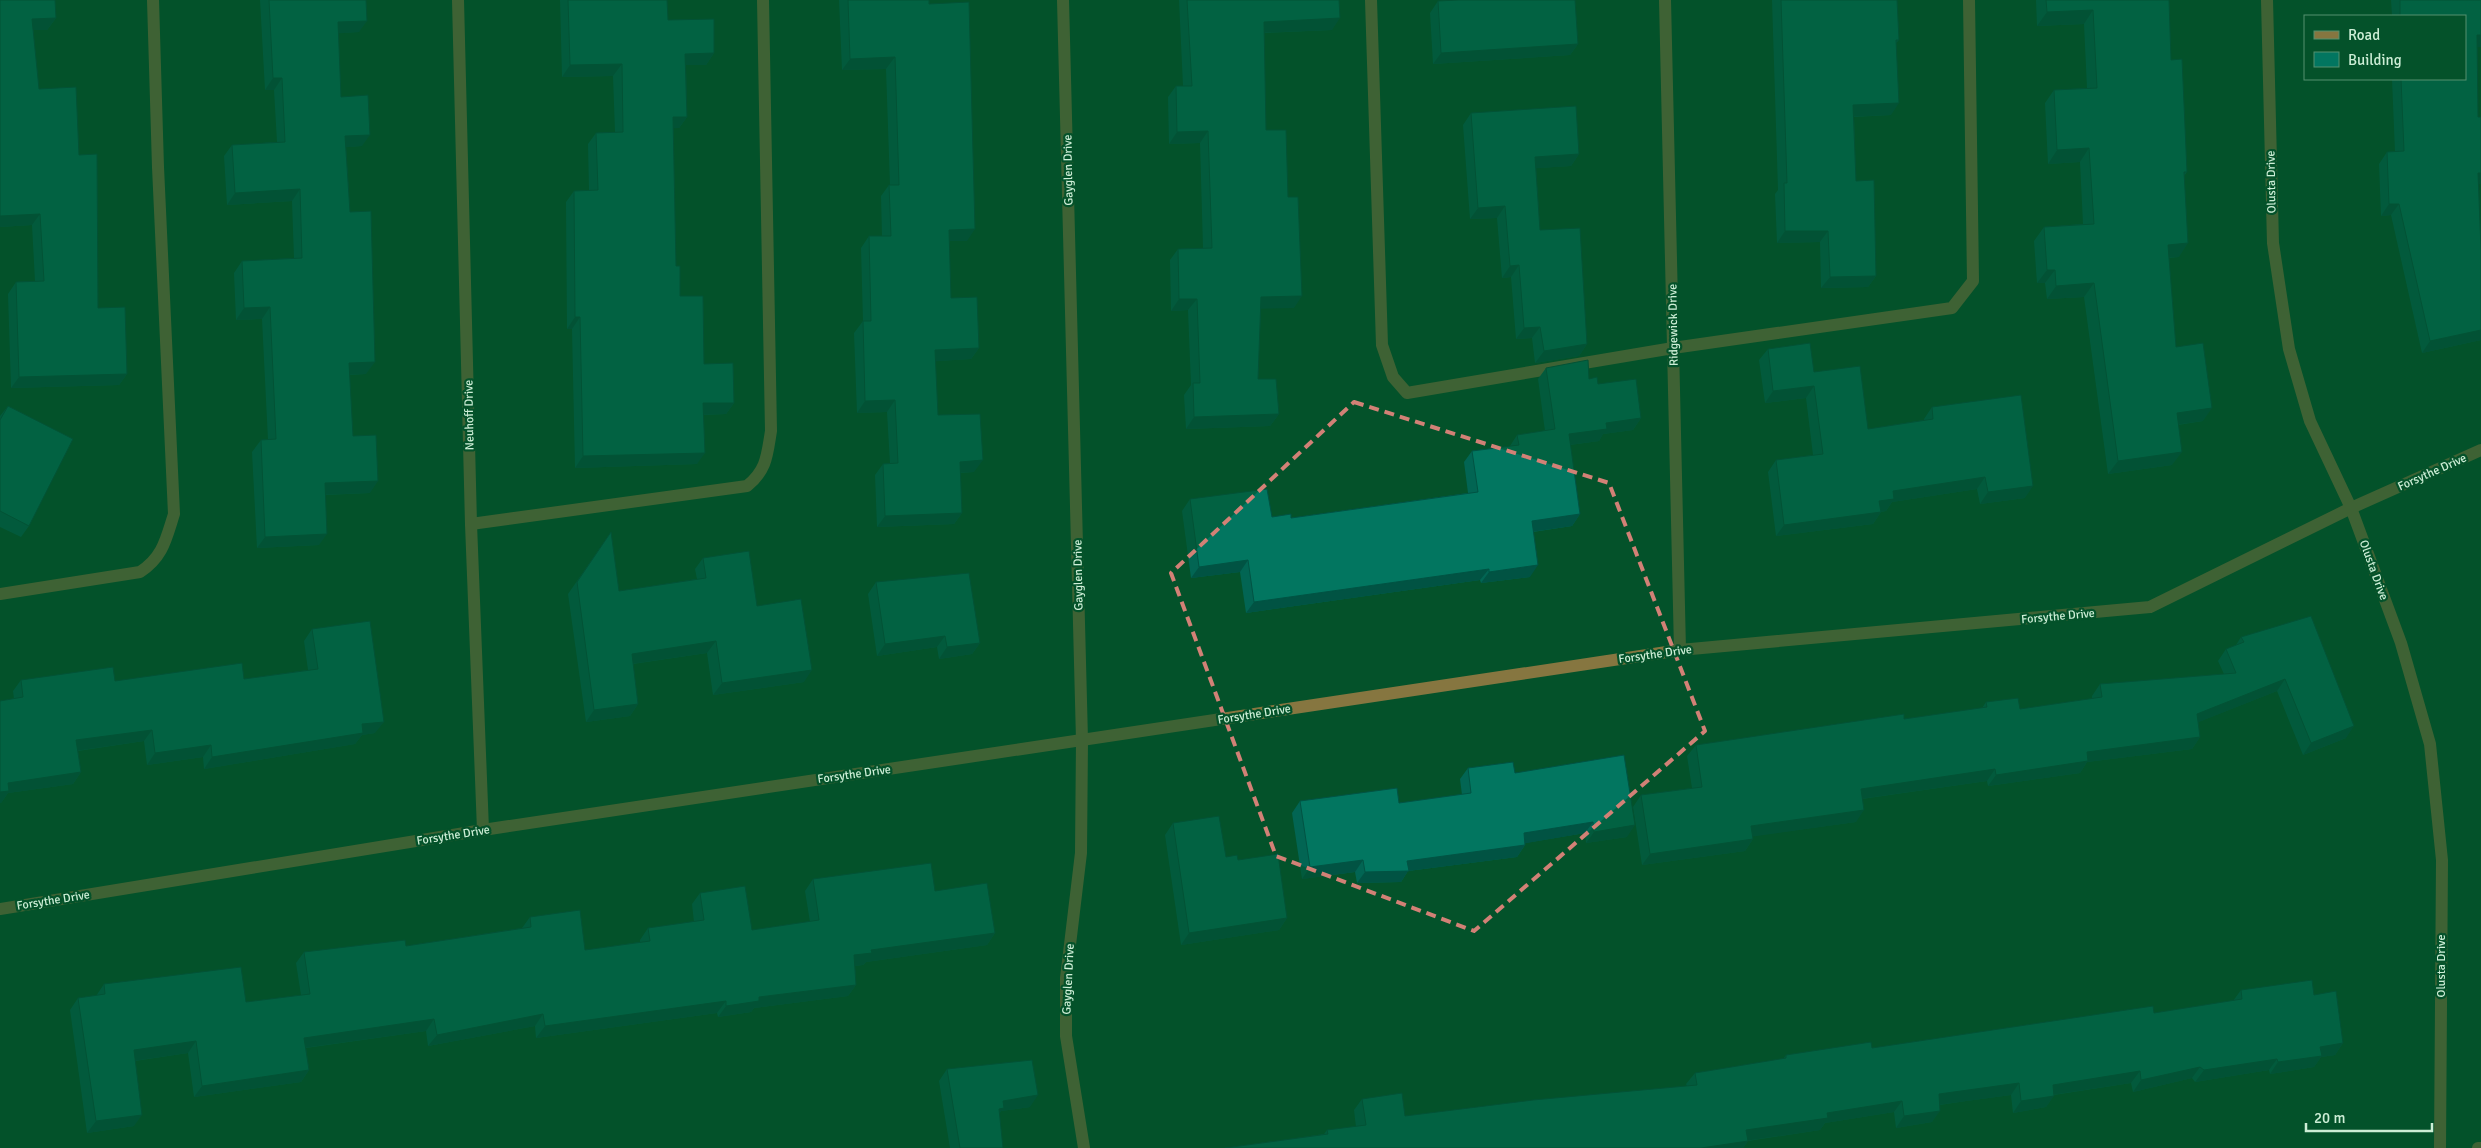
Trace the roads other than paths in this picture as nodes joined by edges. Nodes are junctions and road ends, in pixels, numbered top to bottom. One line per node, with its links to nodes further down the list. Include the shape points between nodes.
1 (153, 0): 13 (street, via 174,514 164,545 153,563 140,572)
2 (458, 0): 12 (street, Neuhoff Drive)
3 (763, 0): 12 (street, via 771,431 759,476 747,486)
4 (1063, 0): 15 (street, Gayglen Drive)
5 (1371, 0): 9 (street, via 1382,346 1393,377 1407,393)
6 (1665, 0): 9 (street, Ridgewick Drive)
7 (1969, 0): 9 (street, via 1972,281 1952,308)
8 (2267, 0): 11 (street, Olusta Drive, via 2273,243 2290,349 2310,421)
9 (1674, 348): 14 (street, Ridgewick Drive)
10 (2481, 450): 11 (street, Forsythe Drive)
11 (2351, 508): 14 (street, Forsythe Drive, via 2150,607); 19 (street, Olusta Drive, via 2401,643 2430,744 2442,860)
12 (471, 524): 16 (street, Neuhoff Drive)
13 (0, 594)
14 (1680, 650): 15 (street, Forsythe Drive)
15 (1082, 740): 16 (street, Forsythe Drive); 18 (street, Gayglen Drive, via 1081,853 1066,978 1066,1036)
16 (483, 830): 17 (street, Forsythe Drive)
17 (0, 909)
18 (1084, 1148)
19 (2440, 1148)

